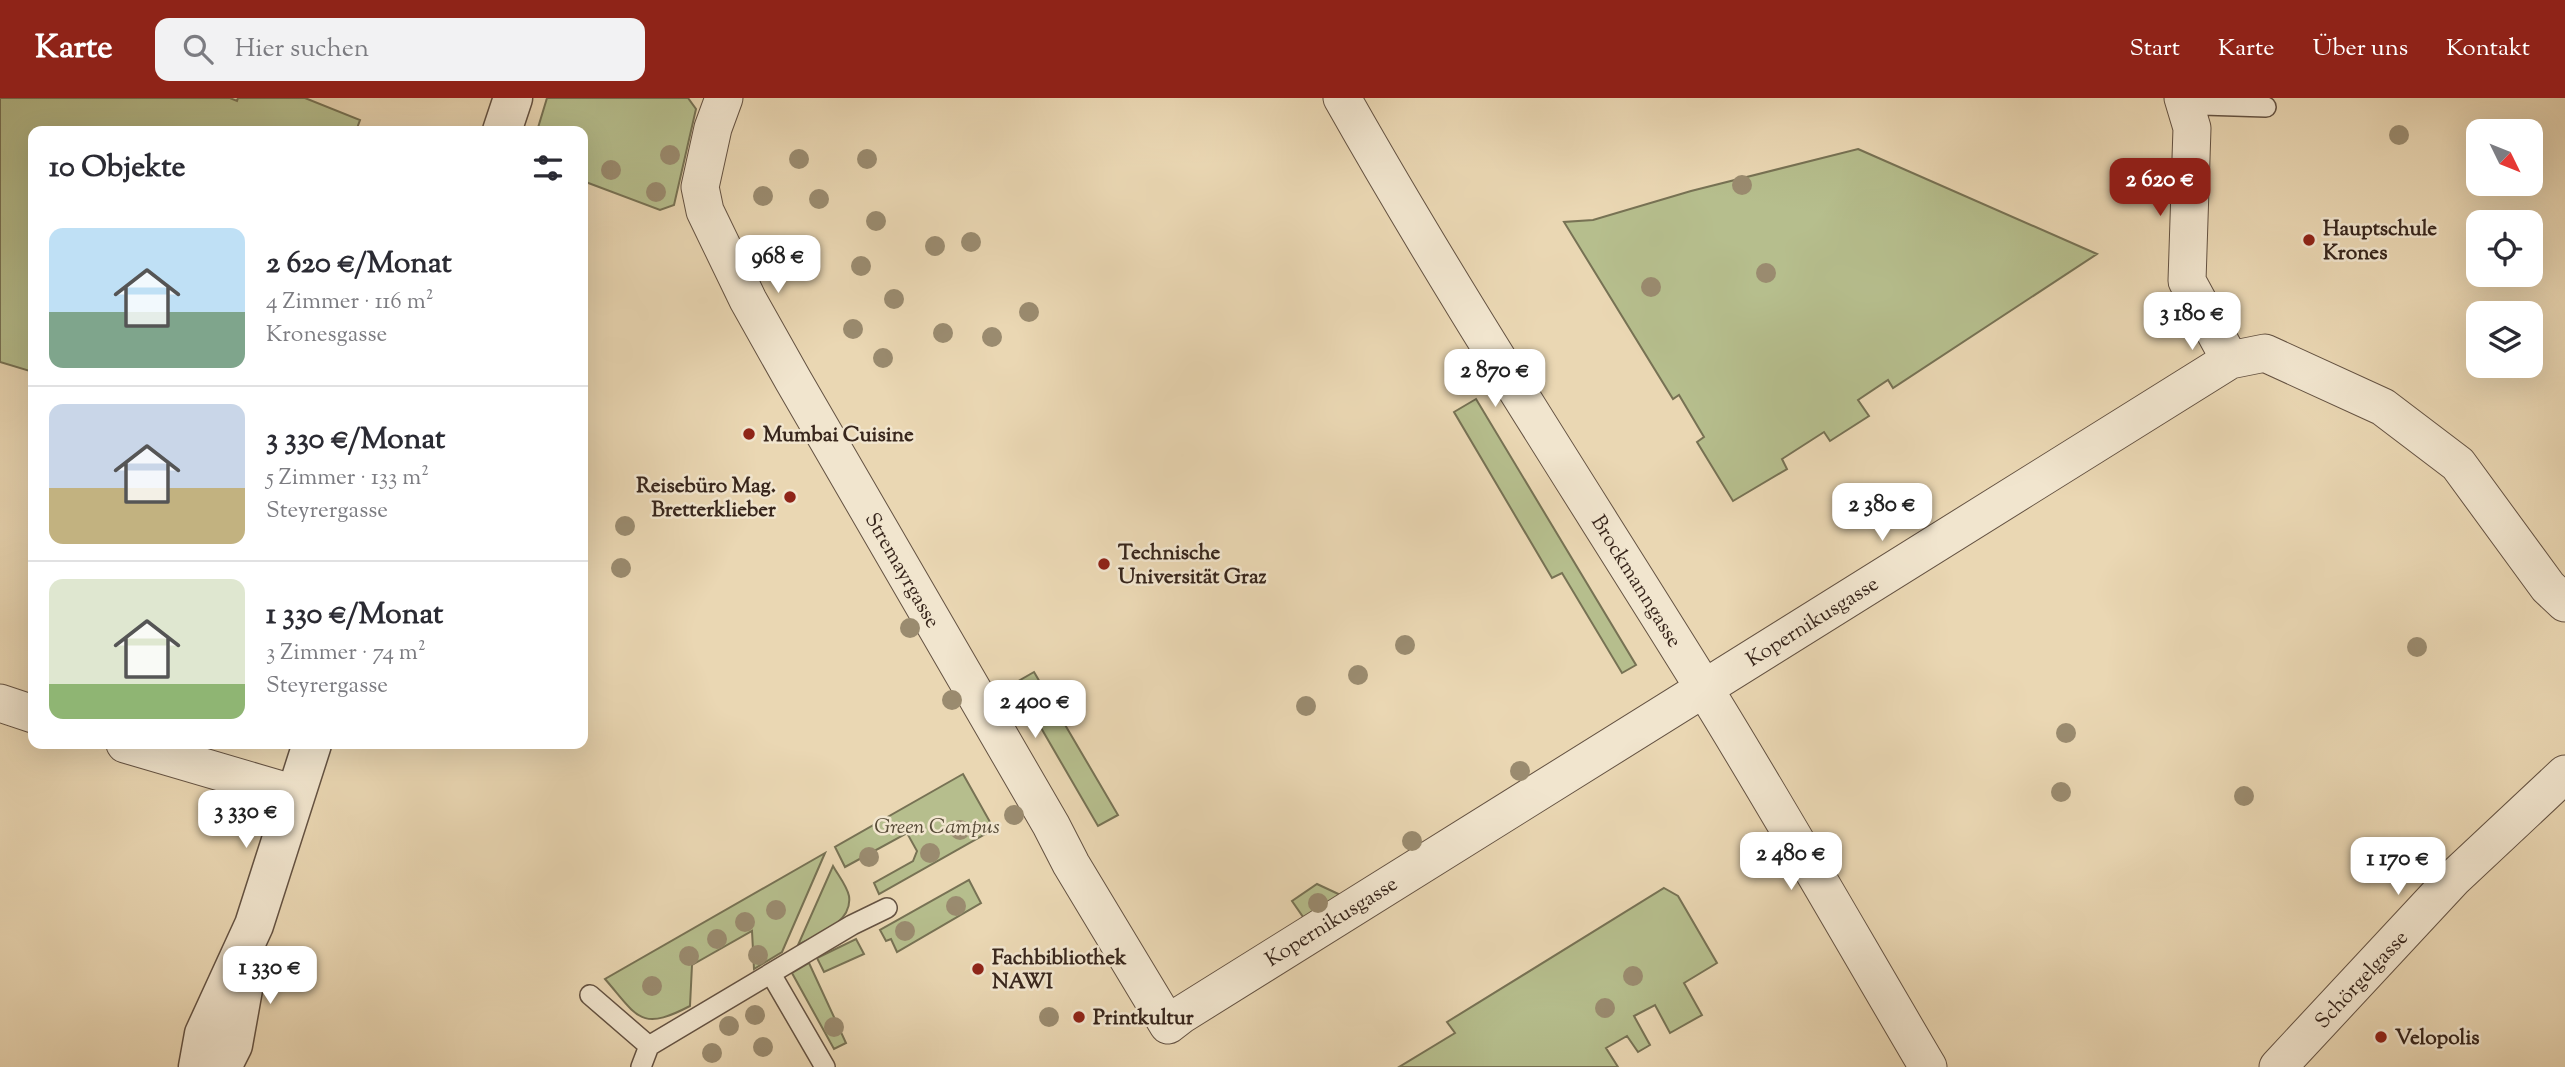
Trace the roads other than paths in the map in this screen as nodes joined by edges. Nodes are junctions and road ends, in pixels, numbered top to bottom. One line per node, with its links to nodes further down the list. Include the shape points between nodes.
1 (513, 98): 6 (street)
2 (724, 98): 20 (street, Stremayrgasse, via 700,187 705,211 748,300 852,484)
3 (1342, 98): 9 (street, Brockmanngasse)
4 (2185, 105): 5 (lane); 7 (street, via 2192,128 2187,281)
5 (2266, 107)
6 (504, 126)
7 (2230, 360): 8 (street, Kopernikusgasse, via 2265,353 2383,407 2458,464); 9 (street, Kopernikusgasse)
8 (2565, 603)
9 (1704, 688): 20 (street, Kopernikusgasse); 26 (street, Brockmanngasse)
10 (0, 703): 11 (street)
11 (28, 712)
12 (142, 749): 15 (street)
13 (310, 749): 15 (street)
14 (2565, 774): 27 (street, Schörgelgasse, via 2454,878)
15 (295, 794): 17 (street)
16 (887, 908): 18 (lane)
17 (254, 925): 22 (street, via 204,1034); 23 (street, via 233,1045)
18 (771, 974): 21 (lane); 25 (lane)
19 (590, 995): 21 (lane)
20 (1168, 1026)
21 (649, 1046): 24 (lane)
22 (198, 1067)
23 (222, 1067)
24 (641, 1067)
25 (825, 1067)
26 (1928, 1067)
27 (2278, 1067)

